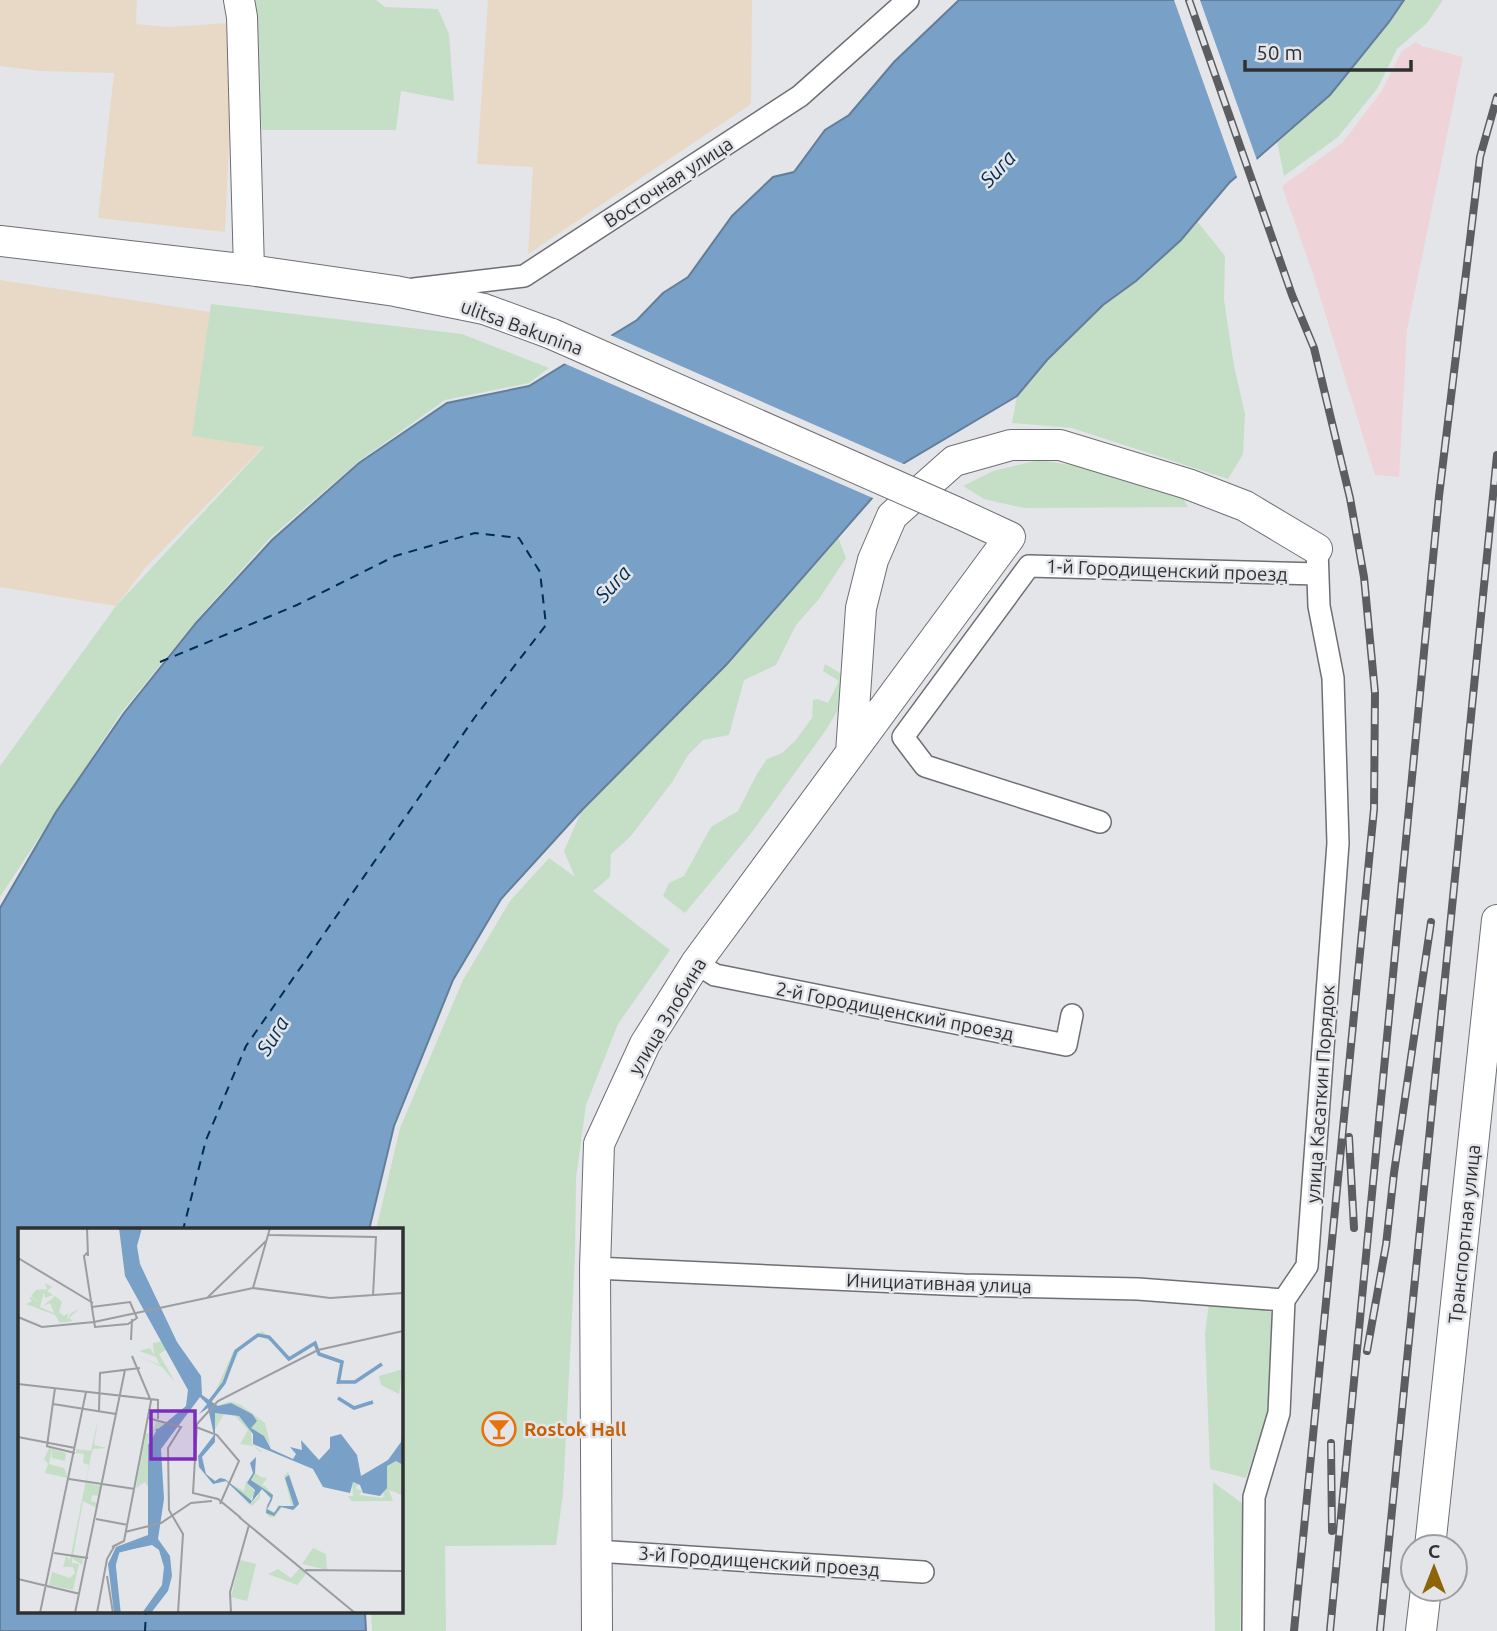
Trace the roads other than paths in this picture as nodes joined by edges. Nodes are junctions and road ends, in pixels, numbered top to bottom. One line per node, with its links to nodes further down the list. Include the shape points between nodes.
1 (239, 0): 4 (main road)
2 (908, 0): 5 (street, Восточная улица, via 800,96 524,276)
3 (0, 241): 4 (main road, ulitsa Bakunina)
4 (249, 270): 5 (main road, ulitsa Bakunina)
5 (395, 291): 6 (main road, ulitsa Bakunina, bridge, via 484,309 552,334)
6 (1010, 537): 8 (main road, улица Злобина)
7 (1318, 562): 8 (main road, via 1245,506 1060,445 1011,445 954,461 892,516 873,561 861,608); 9 (street, 1-й Городищенский проезд, via 1029,566 903,737 925,766); 14 (street, улица Касаткин Порядок, via 1319,606 1333,678 1338,843 1307,1266)
8 (850, 753): 11 (main road, улица Злобина)
9 (1100, 822)
10 (1497, 920): 15 (main road, Транспортная улица)
11 (696, 963): 12 (street, 2-й Городищенский проезд, via 715,975 1066,1045); 13 (main road, улица Злобина, via 645,1044 599,1144)
12 (1072, 1014)
13 (595, 1268): 14 (street, Инициативная улица, via 1138,1289); 16 (main road, улица Злобина)
14 (1284, 1300): 20 (street, via 1279,1413 1254,1497)
15 (1431, 1533)
16 (596, 1551): 17 (street, 3-й Городищенский проезд); 19 (main road, улица Злобина)
17 (923, 1572)
18 (1424, 1603): 21 (main road)
19 (597, 1631)
20 (1253, 1631)
21 (1421, 1631)

